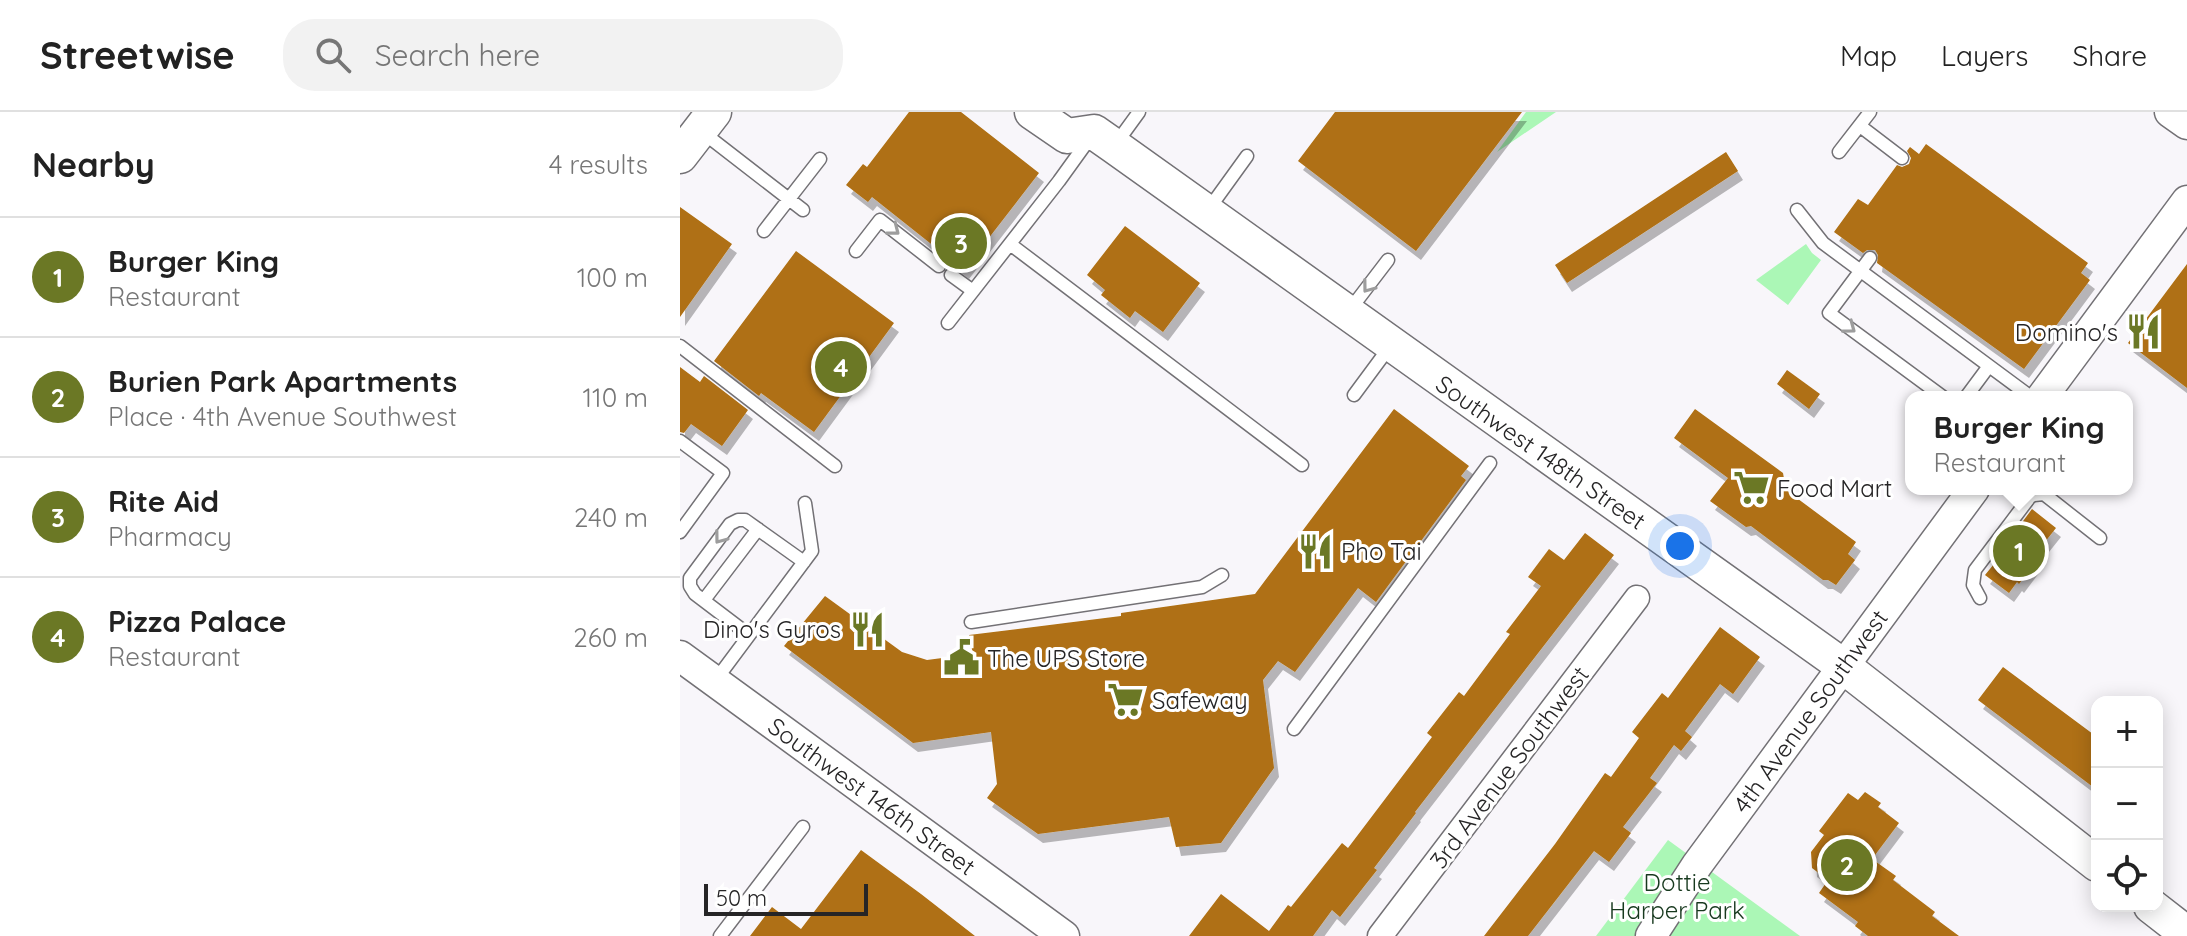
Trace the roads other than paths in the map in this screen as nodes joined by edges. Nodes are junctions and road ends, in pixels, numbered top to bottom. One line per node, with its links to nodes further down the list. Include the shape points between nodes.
1 (1032, 112): 7 (main road, via 1067,136)
2 (1139, 112): 7 (lane)
3 (1870, 112): 9 (lane)
4 (1881, 112): 11 (lane, via 1863,131)
5 (2170, 112): 6 (street)
6 (2187, 124)
7 (1099, 130): 17 (main road, Southwest 148th Street); 19 (lane)
8 (698, 133): 13 (lane)
9 (1839, 152)
10 (1247, 156): 17 (lane)
11 (1902, 158)
12 (820, 159): 13 (lane)
13 (788, 199): 15 (lane); 18 (lane)
14 (2187, 201): 35 (street)
15 (803, 210)
16 (1797, 210): 24 (lane, via 1823,243)
17 (1206, 212): 27 (main road, Southwest 148th Street)
18 (764, 231)
19 (1010, 244): 26 (lane); 39 (lane)
20 (856, 251): 23 (lane, one-way to 23, via 880,220)
21 (1870, 258): 24 (lane)
22 (1388, 260): 27 (lane, one-way to 27)
23 (939, 266)
24 (1861, 271): 31 (lane); 32 (lane, one-way to 32, via 1829,313)
25 (951, 275): 26 (lane)
26 (973, 291): 28 (lane)
27 (1348, 314): 29 (main road, Southwest 148th Street)
28 (948, 323)
29 (1391, 345): 36 (lane); 56 (main road, Southwest 148th Street)
30 (680, 346): 40 (lane)
31 (1989, 366): 33 (lane); 34 (lane)
32 (1935, 391)
33 (1970, 391)
34 (2023, 391)
35 (2046, 391)
36 (1354, 395)
37 (682, 447): 46 (lane, via 723,473)
38 (1490, 463): 58 (lane)
39 (1302, 465)
40 (835, 466)
41 (1970, 495): 56 (street, 4th Avenue Southwest)
42 (2034, 495): 51 (lane, via 1975,570 1973,585)
43 (2045, 495): 47 (lane)
44 (805, 503): 48 (lane, via 812,551)
45 (758, 529): 48 (lane); 52 (lane); 52 (lane, one-way to 52, via 745,520 730,524 690,578 695,594)
46 (680, 532)
47 (2100, 538)
48 (804, 562): 54 (lane)
49 (1222, 575): 53 (lane, via 1202,587)
50 (1637, 598): 65 (street, 3rd Avenue Southwest)
51 (1980, 598)
52 (704, 600): 54 (lane)
53 (971, 622)
54 (749, 635): 57 (lane)
55 (680, 656): 57 (street, Southwest 146th Street)
56 (1843, 666): 60 (main road, Southwest 148th Street); 66 (street, 4th Avenue Southwest)
57 (715, 681): 64 (street, Southwest 146th Street)
58 (1294, 729)
59 (803, 827): 63 (lane)
60 (2091, 859)
61 (2159, 912): 62 (main road)
62 (2187, 934)
63 (720, 936)
64 (1064, 936)
65 (1380, 936)
66 (1651, 936)

